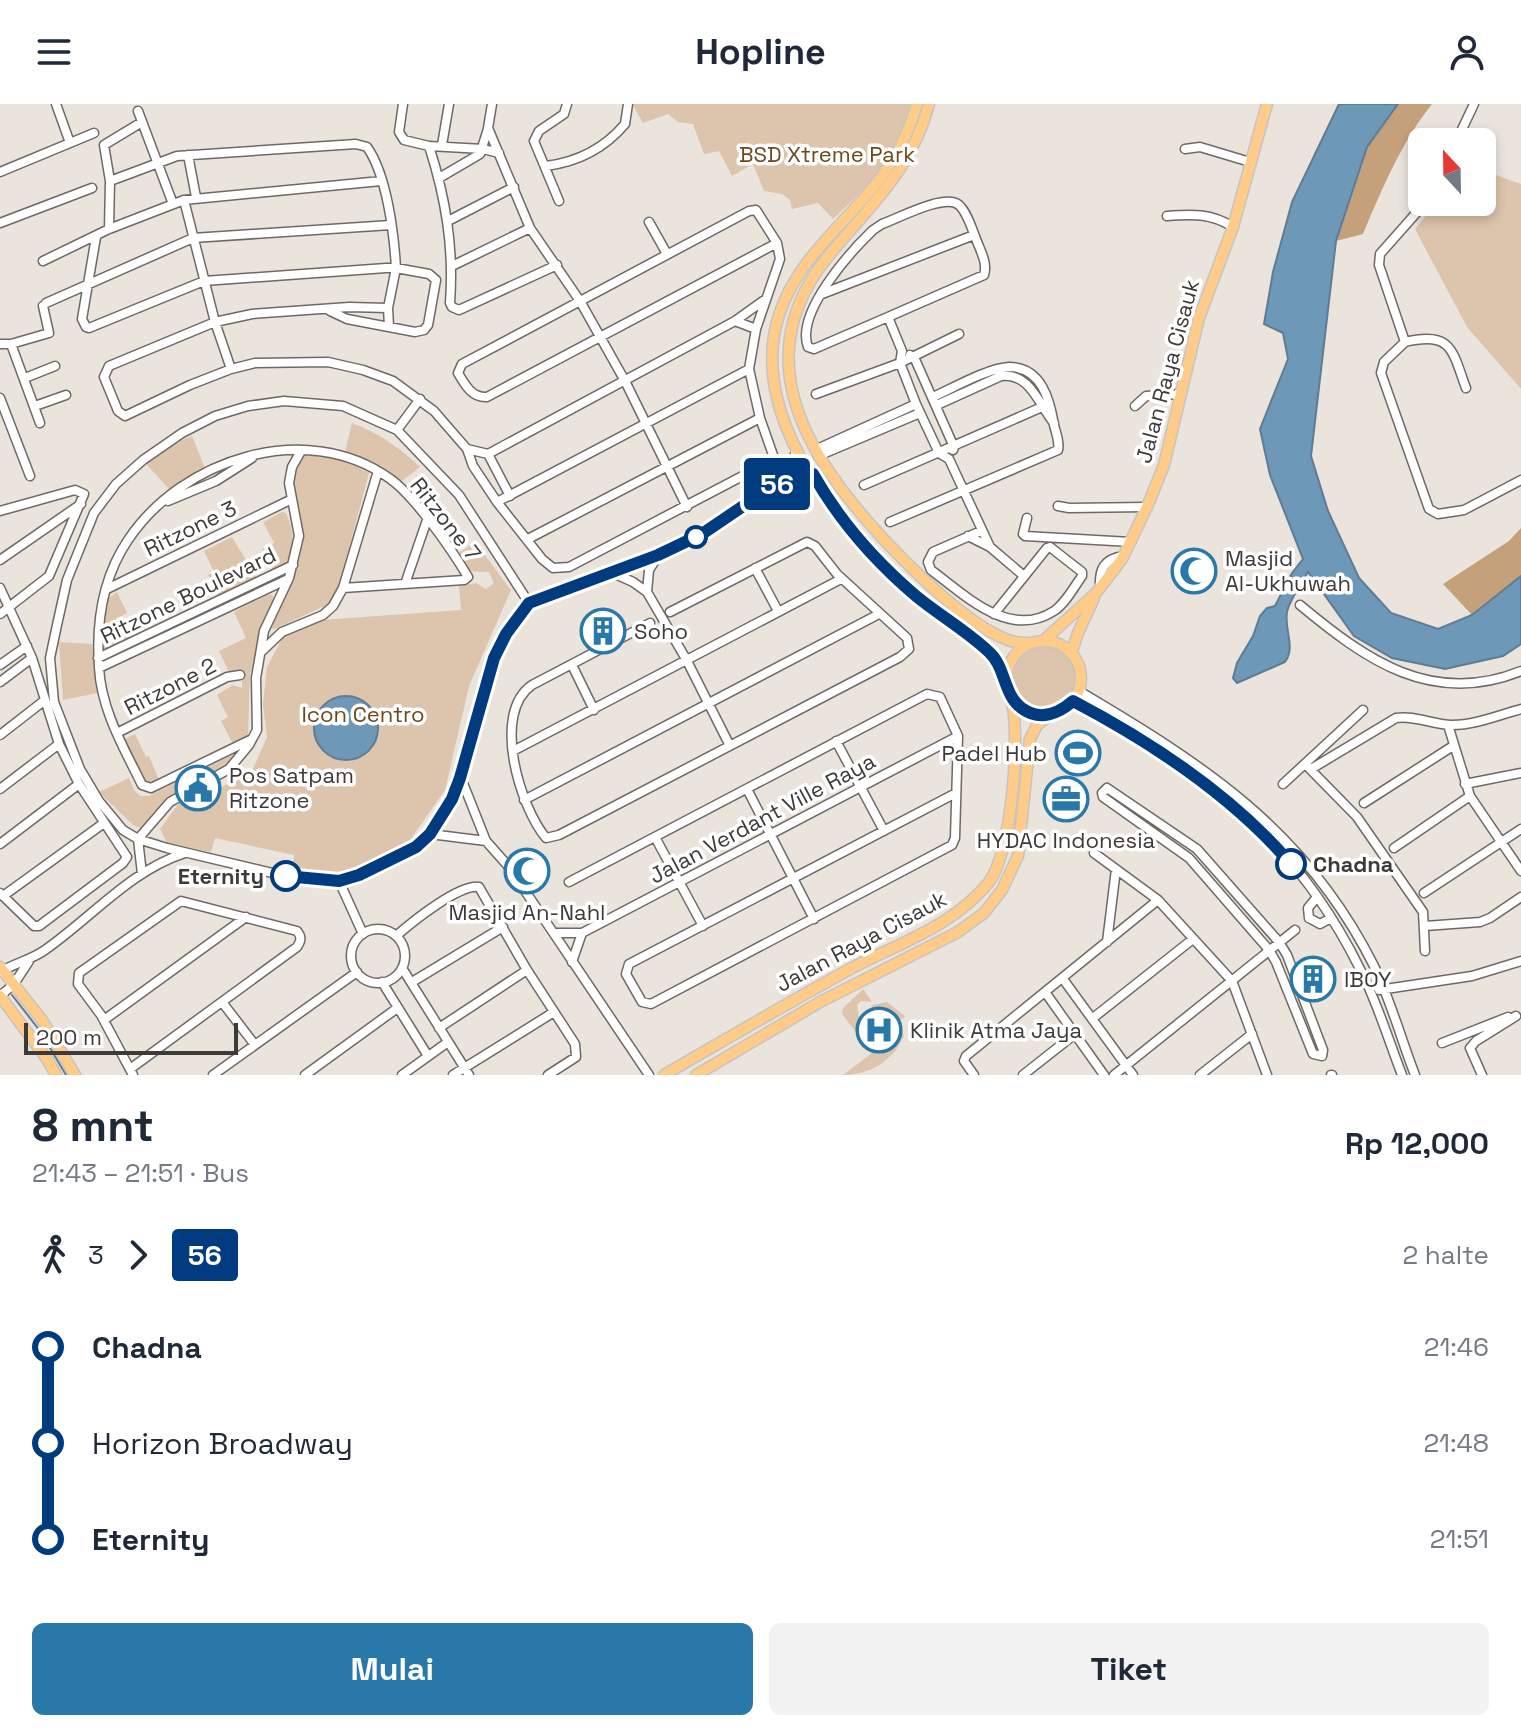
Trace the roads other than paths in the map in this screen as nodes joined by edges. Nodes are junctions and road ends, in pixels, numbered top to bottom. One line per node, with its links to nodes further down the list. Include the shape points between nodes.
1 (56, 104): 16 (street)
2 (403, 104): 18 (street, via 402,138)
3 (449, 104): 17 (street)
4 (492, 104): 13 (street)
5 (567, 104): 25 (street, via 564,114 535,139)
6 (628, 104): 25 (street, via 625,124 593,152)
7 (917, 104): 78 (main road, via 888,168 795,280 774,335)
8 (929, 104): 75 (main road, via 914,146 889,187 813,274 797,306)
9 (1267, 104): 23 (main road, Jalan Raya Cisauk)
10 (1474, 104): 14 (street)
11 (138, 111): 12 (street)
12 (142, 122): 24 (street); 28 (street, via 104,145)
13 (488, 128): 19 (street); 21 (street)
14 (1463, 128)
15 (94, 133): 16 (street)
16 (70, 143): 26 (street)
17 (442, 145): 18 (street); 19 (street)
18 (429, 146): 27 (street)
19 (483, 149): 21 (street); 27 (street)
20 (1185, 149): 23 (street, via 1200,147)
21 (499, 153): 30 (street)
22 (188, 155): 24 (street); 29 (street, via 356,144 371,152); 32 (street)
23 (1250, 162): 42 (main road, Jalan Raya Cisauk)
24 (158, 163): 28 (street); 35 (street)
25 (546, 166): 34 (street)
26 (0, 172)
27 (439, 178): 38 (street)
28 (110, 181): 44 (street)
29 (381, 181): 32 (street); 41 (street)
30 (514, 187): 38 (street); 43 (street)
31 (92, 188): 40 (street)
32 (196, 197): 33 (street)
33 (184, 200): 35 (street); 47 (street)
34 (559, 201)
35 (173, 204): 44 (street)
36 (1167, 216): 42 (street, via 1204,215)
37 (1413, 216): 68 (street, via 1378,259)
38 (448, 221): 52 (street)
39 (649, 222): 49 (street)
40 (0, 223)
41 (391, 225): 47 (street); 53 (street)
42 (1233, 227): 84 (main road, Jalan Raya Cisauk, via 1199,318)
43 (530, 228): 51 (street); 52 (street)
44 (109, 229): 46 (street)
45 (974, 235): 56 (street); 56 (street, via 963,210 950,200 882,224); 61 (street, via 984,275)
46 (96, 237): 50 (street); 55 (street)
47 (193, 238): 54 (street); 55 (street)
48 (777, 243): 49 (street, via 753,210); 58 (street, via 780,259); 67 (street)
49 (667, 254): 57 (street)
50 (43, 261)
51 (557, 265): 52 (street, via 459,310 450,303); 57 (street)
52 (452, 266)
53 (396, 268): 54 (street); 59 (street); 64 (street, via 429,274 437,283 427,329)
54 (204, 281): 55 (street, via 89,328 82,319); 63 (street)
55 (86, 283): 70 (street, via 44,305 50,332)
56 (822, 295): 61 (street, via 805,329 812,350)
57 (580, 301): 67 (street); 67 (street, via 462,364 459,375 475,396 487,397)
58 (764, 301): 62 (street); 65 (street)
59 (388, 308): 60 (street); 64 (street)
60 (329, 310): 63 (street, via 252,314); 64 (street)
61 (888, 317): 71 (street)
62 (735, 321): 65 (street); 81 (street)
63 (215, 322): 76 (street); 76 (street, via 109,366 104,377 125,416)
64 (389, 327)
65 (756, 329): 77 (street)
66 (959, 334): 72 (street)
67 (600, 336): 81 (street)
68 (1405, 342): 82 (street, via 1420,338 1451,347); 113 (street, via 1384,362 1381,373 1429,509 1438,514 1464,510)
69 (0, 344): 70 (street)
70 (11, 344): 80 (street)
71 (902, 351): 72 (street); 73 (street)
72 (914, 357): 73 (street); 87 (street)
73 (900, 363): 83 (street); 89 (street)
74 (55, 366): 80 (street)
75 (788, 368): 78 (main road); 104 (main road, via 794,405)
76 (231, 369): 86 (street, via 255,363 328,362 393,381)
77 (749, 369): 94 (street); 97 (street)
78 (772, 370): 102 (main road, via 778,406)
79 (1000, 372): 87 (street); 92 (street, via 1029,387); 96 (street, via 1015,368 1040,383 1051,402)
80 (25, 378): 90 (street)
81 (625, 381): 97 (street); 106 (street)
82 (1466, 388)
83 (816, 394)
84 (1181, 394): 91 (street, via 1146,396); 124 (main road, Jalan Raya Cisauk, via 1164,465)
85 (66, 395): 90 (street)
86 (420, 399): 98 (street); 101 (street)
87 (935, 401): 100 (street)
88 (1, 403): 111 (street)
89 (916, 404): 93 (street); 99 (street)
90 (35, 406): 95 (street)
91 (1135, 406)
92 (1042, 407): 96 (street); 100 (street)
93 (920, 413): 99 (street); 105 (street)
94 (760, 418): 108 (street); 123 (street, via 772,460)
95 (40, 423)
96 (1054, 423): 115 (street, via 1056,452)
97 (645, 424): 108 (street); 117 (street)
98 (397, 430): 148 (street, via 459,495); 210 (street, via 343,406 284,401 248,406 215,416 156,451 116,484 94,513 67,580 50,658 54,702 80,769 99,801 123,830)
99 (836, 444): 104 (street)
100 (954, 447): 105 (street); 107 (street)
101 (467, 449): 106 (street); 120 (street)
102 (797, 449): 110 (main road); 112 (street)
103 (301, 451): 109 (street, Ritzone 7, via 324,452); 119 (street, via 290,475); 145 (street, Ritzone 7, via 257,456 216,481 164,502 128,540)
104 (816, 453): 116 (main road)
105 (939, 453): 107 (street); 114 (street)
106 (488, 454): 117 (street)
107 (949, 459): 115 (street)
108 (667, 466): 123 (street); 131 (street)
109 (378, 471): 127 (street, Ritzone 7, via 399,486); 144 (street)
110 (813, 474): 112 (street); 121 (main road)
111 (30, 476)
112 (786, 477): 134 (street, via 702,534)
113 (1521, 480)
114 (864, 485)
115 (964, 490): 128 (street); 129 (street)
116 (844, 495): 121 (main road); 157 (main road, via 933,588 994,633 1016,643)
117 (510, 496): 120 (street)
118 (82, 499): 125 (street, via 75,490); 135 (street); 150 (street, via 49,576)
119 (290, 500): 136 (street, via 298,526); 145 (street, Ritzone 3)
120 (497, 502): 131 (street)
121 (833, 505): 169 (main road, via 884,566 990,652)
122 (1058, 506): 124 (street)
123 (687, 507): 131 (street, via 560,569 547,564)
124 (1147, 507): 132 (main road, Jalan Raya Cisauk)
125 (0, 511)
126 (1027, 518): 132 (street, via 1025,536)
127 (427, 520): 142 (street); 142 (street, Ritzone 7, via 468,579)
128 (890, 522)
129 (981, 531): 130 (street); 133 (street)
130 (968, 536): 133 (street); 155 (street, via 933,552 928,562 931,570)
131 (528, 539)
132 (1131, 542): 146 (main road, Jalan Raya Cisauk)
133 (990, 547): 139 (street)
134 (658, 555): 138 (street); 147 (street, via 649,570)
135 (0, 560)
136 (293, 565): 140 (street); 163 (street, Ritzone Boulevard)
137 (755, 568): 141 (street, via 807,542); 151 (street); 152 (street)
138 (612, 572): 147 (street); 148 (street)
139 (1024, 576): 155 (street); 155 (street, via 1050,547 1082,572 1057,610 1020,620)
140 (289, 578): 160 (street, via 267,621); 163 (street, Ritzone Boulevard)
141 (841, 579): 151 (street); 154 (street)
142 (405, 584): 144 (street)
143 (0, 588): 150 (street)
144 (343, 588): 160 (street, via 323,615 282,632)
145 (106, 589): 163 (street, via 98,625)
146 (1098, 590): 157 (main road, Jalan Raya Cisauk); 159 (main road, Jalan Raya Cisauk)
147 (647, 592): 162 (street)
148 (529, 603): 191 (street, via 494,658)
149 (1300, 605): 166 (street, via 1398,673 1448,683 1505,678)
150 (10, 606): 153 (street); 158 (street)
151 (778, 611): 162 (street)
152 (670, 612)
153 (0, 614)
154 (879, 614): 174 (street); 186 (street, via 907,638 906,653)
155 (994, 614)
156 (650, 623): 165 (street)
157 (1037, 642): 159 (main road, via 1059,644); 169 (main road, via 1014,655)
158 (27, 646): 161 (street); 164 (street)
159 (1071, 654): 170 (main road, via 1081,678)
160 (260, 655): 183 (street, via 257,730)
161 (32, 658): 168 (street); 172 (street)
162 (686, 659): 174 (street); 176 (street)
163 (98, 663): 180 (street)
164 (0, 665)
165 (572, 665): 176 (street); 188 (street, via 520,697)
166 (1521, 671)
167 (240, 675): 180 (street, Ritzone 2)
168 (0, 682)
169 (1007, 686): 171 (main road)
170 (1079, 691): 173 (main road); 198 (street)
171 (1011, 697): 178 (main road, via 1021,708); 287 (main road, Jalan Raya Cisauk, via 1016,741 1005,845 992,878 976,896 947,920)
172 (45, 700): 181 (street); 185 (street)
173 (1073, 701): 178 (main road); 202 (street, via 1118,725)
174 (709, 704): 186 (street); 201 (street)
175 (1521, 709): 179 (street)
176 (594, 710): 188 (street)
177 (1363, 710): 189 (street)
178 (1050, 715): 288 (main road, Jalan Raya Cisauk, via 1030,739 1018,856 984,913 964,929 820,1002)
179 (1448, 725): 187 (street); 189 (street, via 1396,718)
180 (117, 733): 183 (street, via 145,788)
181 (0, 735)
182 (958, 736): 184 (street, via 940,697 927,694); 195 (street, Jalan Verdant Ville Raya); 199 (street)
183 (252, 739): 210 (street, via 229,769 170,802)
184 (836, 741): 195 (street); 197 (street)
185 (59, 744): 192 (street); 196 (street)
186 (729, 744): 201 (street, via 552,838 543,835)
187 (1453, 746): 194 (street); 203 (street)
188 (513, 751): 201 (street)
189 (1308, 766): 193 (street); 236 (street, via 1357,817 1423,912)
190 (1521, 773): 194 (street)
191 (460, 778): 207 (street); 211 (street)
192 (79, 784): 204 (street); 213 (street)
193 (1283, 784)
194 (1465, 784): 200 (street)
195 (861, 787): 206 (street); 208 (street, Jalan Verdant Ville Raya)
196 (0, 789)
197 (747, 789): 208 (street); 209 (street)
198 (1234, 792): 202 (street); 259 (street, via 1303,859 1354,931)
199 (956, 793): 206 (street); 234 (street, via 955,838 947,850)
200 (1470, 796): 212 (street); 214 (street)
201 (524, 800)
202 (1227, 801): 228 (street, via 1264,833)
203 (1364, 803)
204 (104, 823): 227 (street); 227 (street, via 127,857 36,926)
205 (1521, 829): 212 (street)
206 (884, 831): 222 (street)
207 (430, 834): 211 (street); 223 (street, via 386,864)
208 (770, 834): 222 (street); 225 (street, Jalan Verdant Ville Raya)
209 (655, 837): 224 (street); 225 (street)
210 (138, 839): 216 (street); 221 (street)
211 (486, 841): 238 (street)
212 (1501, 842): 220 (street); 226 (street)
213 (0, 844)
214 (1394, 848)
215 (1197, 849): 218 (street); 218 (street, via 1110,788 1103,790 1103,797); 244 (street)
216 (186, 853): 221 (street); 223 (street, via 285,876)
217 (1094, 853): 219 (street)
218 (1189, 858): 245 (street)
219 (1116, 869): 230 (street); 243 (street)
220 (1521, 871)
221 (142, 874): 247 (street)
222 (793, 879): 234 (street); 235 (street)
223 (339, 881): 240 (street)
224 (569, 882)
225 (679, 882): 235 (street); 239 (street, Jalan Verdant Ville Raya)
226 (1424, 893)
227 (2, 894)
228 (1317, 897): 232 (street, via 1308,908); 233 (street)
229 (1521, 897): 236 (street, via 1480,922)
230 (1158, 900): 242 (street); 243 (street)
231 (246, 917): 263 (street, via 297,931 301,941); 268 (street); 268 (street, via 181,901 79,973 76,980)
232 (1309, 918): 233 (street, via 1320,924); 244 (street)
233 (1331, 918): 261 (street)
234 (814, 919): 235 (street, via 651,1004 642,1002 627,966)
235 (703, 926)
236 (1425, 926): 246 (street)
237 (503, 927): 241 (street, via 484,892 474,886 419,916); 252 (street); 257 (street)
238 (554, 933): 239 (street, Jalan Verdant Ville Raya); 249 (street)
239 (582, 933): 249 (street)
240 (363, 934): 241 (street, via 377,929); 253 (street, via 351,955)
241 (396, 936): 250 (street, via 405,951)
242 (1193, 939): 255 (street); 267 (street)
243 (1107, 942): 254 (street)
244 (1279, 942): 245 (street); 245 (street, via 1322,1056 1313,1054)
245 (1269, 950): 255 (street)
246 (1425, 951)
247 (29, 960): 251 (street); 258 (street)
248 (1521, 961): 259 (street, via 1472,976)
249 (572, 962): 286 (street)
250 (402, 968): 256 (street); 257 (street)
251 (1, 969): 258 (main road)
252 (527, 970): 265 (street); 269 (street)
253 (357, 972): 256 (street, via 368,981); 274 (street)
254 (1063, 979): 260 (street); 267 (street)
255 (1232, 981): 271 (street); 276 (street)
256 (382, 982): 264 (street)
257 (412, 982): 269 (street)
258 (14, 984): 262 (street); 280 (main road)
259 (1383, 990): 261 (street); 297 (street)
260 (1045, 992): 270 (street); 289 (street, via 966,1056)
261 (1371, 992): 296 (street)
262 (0, 996): 279 (main road)
263 (222, 1002): 274 (street); 278 (street)
264 (396, 1009): 275 (street); 282 (street)
265 (554, 1012): 277 (street); 285 (street, via 577,1052)
266 (1519, 1015): 273 (street); 298 (street, via 1470,1048)
267 (1093, 1018): 276 (street)
268 (104, 1020): 278 (street)
269 (439, 1028): 272 (street)
270 (1075, 1034): 290 (street); 291 (street)
271 (1252, 1034): 294 (street); 295 (street)
272 (448, 1042): 275 (street); 277 (street)
273 (1442, 1043)
274 (255, 1045): 281 (street)
275 (428, 1056): 283 (street)
276 (1125, 1066): 292 (street); 293 (street)
277 (467, 1071): 284 (street)
278 (131, 1072)
279 (56, 1075)
280 (75, 1075)
281 (213, 1075)
282 (305, 1075)
283 (402, 1075)
284 (453, 1075)
285 (548, 1075)
286 (649, 1075)
287 (664, 1075)
288 (696, 1075)
289 (974, 1075)
290 (1023, 1075)
291 (1104, 1075)
292 (1114, 1075)
293 (1133, 1075)
294 (1200, 1075)
295 (1267, 1075)
296 (1402, 1075)
297 (1415, 1075)
298 (1482, 1075)

